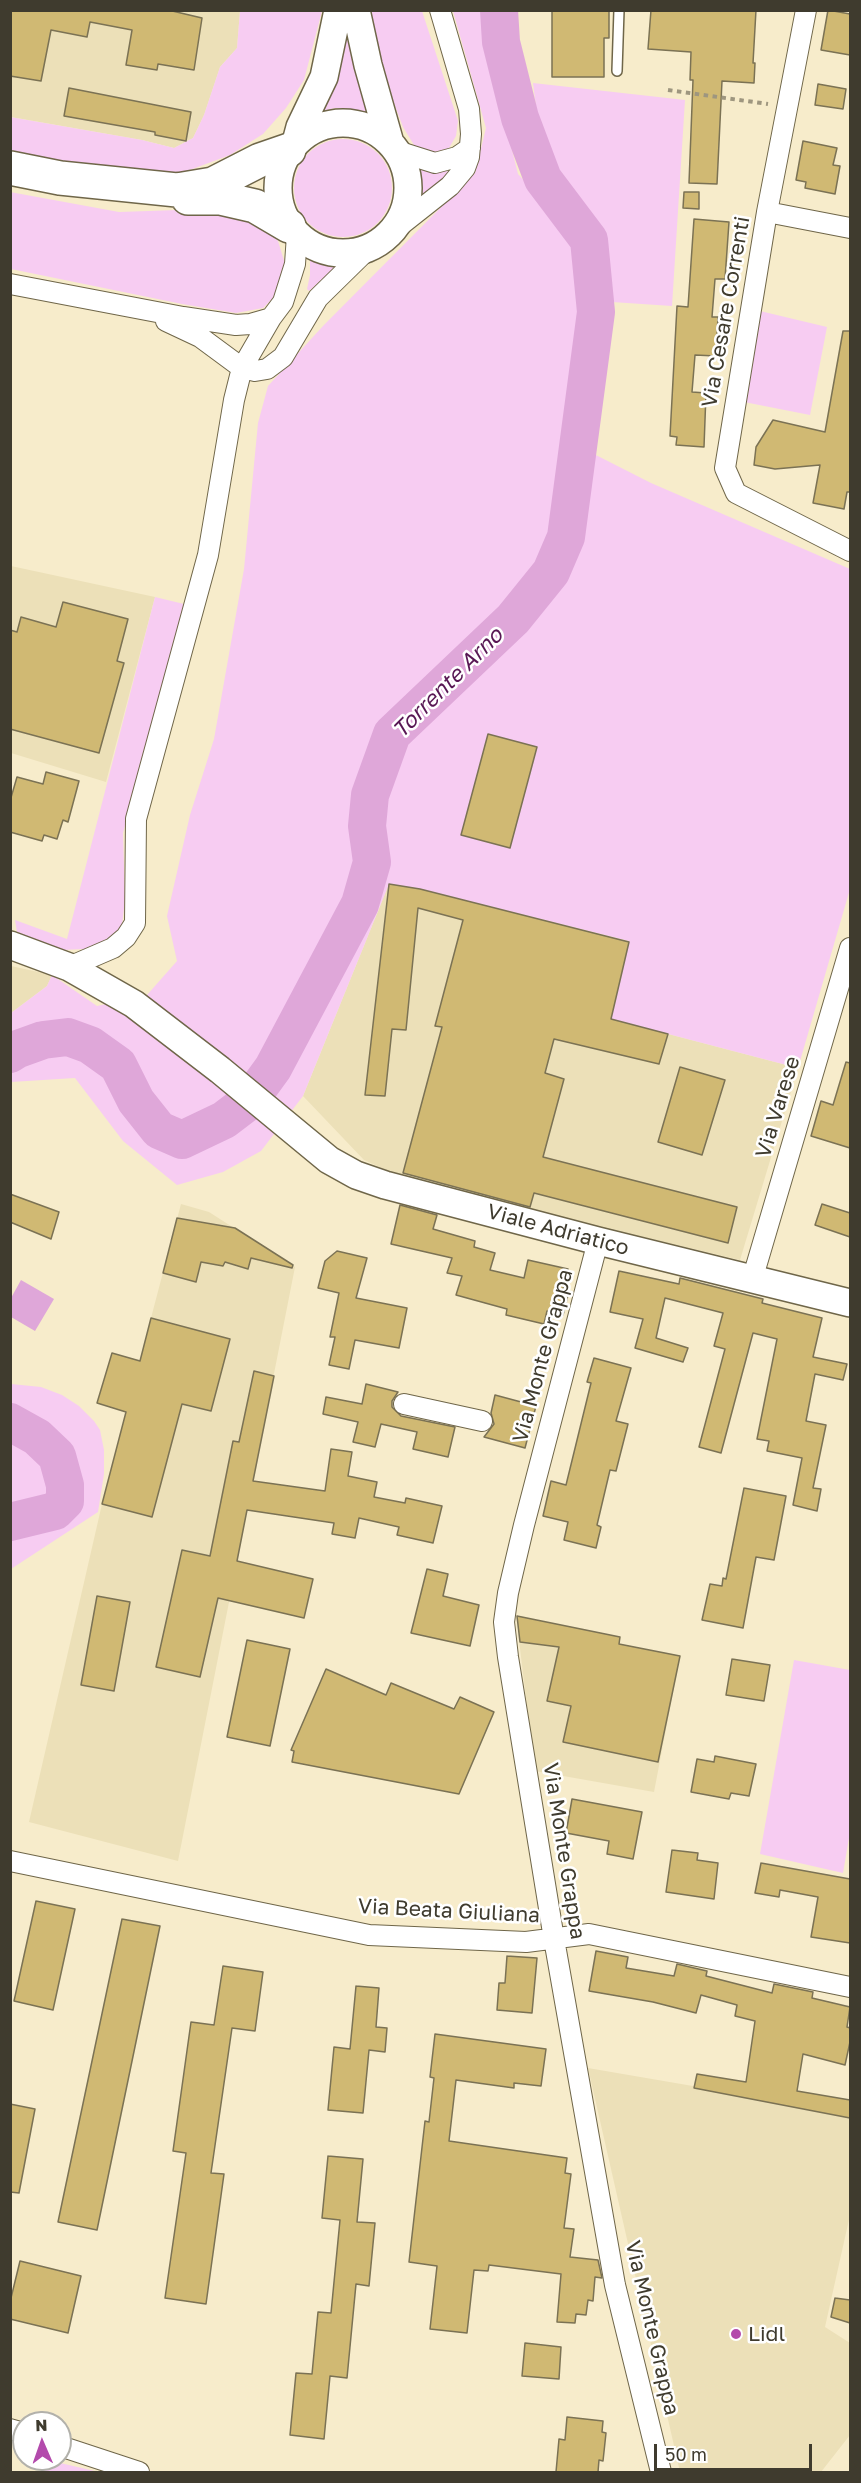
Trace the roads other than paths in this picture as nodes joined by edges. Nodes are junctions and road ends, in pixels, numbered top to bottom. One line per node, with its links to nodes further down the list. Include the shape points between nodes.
1 (338, 10): 7 (street, via 324,77)
2 (356, 10): 8 (street, via 368,65)
3 (440, 10): 9 (street, via 467,99)
4 (619, 10): 6 (lane)
5 (806, 10): 12 (street, Via Cesare Correnti)
6 (617, 71)
7 (292, 146): 8 (street, via 313,130 333,123 354,123 374,130); 10 (highway, via 213,184 177,190 60,178); 14 (street, via 281,165 278,188 282,212)
8 (394, 147): 9 (street, via 435,163 457,157); 15 (street, via 405,167 409,185 407,204 399,221)
9 (470, 147): 15 (street, via 465,168 450,186)
10 (10, 168)
11 (10, 182): 14 (highway, via 118,198 220,198 255,207)
12 (767, 212): 13 (street); 20 (street, Via Cesare Correnti, via 724,468 736,493)
13 (850, 228)
14 (293, 230): 15 (street, via 313,246 331,252 350,253); 18 (street, via 295,264 283,302)
15 (378, 242): 19 (street, via 311,306 291,344 275,364 255,371)
16 (10, 284): 17 (street)
17 (142, 310): 18 (street, via 236,325); 19 (street, via 192,333)
18 (271, 318): 19 (street)
19 (242, 368): 23 (street, via 208,555 136,819 135,923 113,948)
20 (850, 551)
21 (10, 945): 23 (street, Viale Adriatico)
22 (850, 948): 25 (street, Via Varese)
23 (69, 967): 24 (street, Viale Adriatico, via 134,1004 329,1160 356,1175)
24 (598, 1241): 25 (street, Viale Adriatico); 30 (street, Via Monte Grappa, via 524,1525 504,1622)
25 (752, 1280): 26 (street, Viale Adriatico)
26 (850, 1304)
27 (404, 1404): 28 (street)
28 (482, 1421)
29 (10, 1861): 30 (street, Via Beata Giuliana, via 369,1935 526,1942)
30 (554, 1939): 31 (street, Via Beata Giuliana, via 589,1934); 34 (street, Via Monte Grappa, via 615,2285)
31 (850, 1987)
32 (72, 2450): 33 (street)
33 (139, 2472)
34 (661, 2472)

